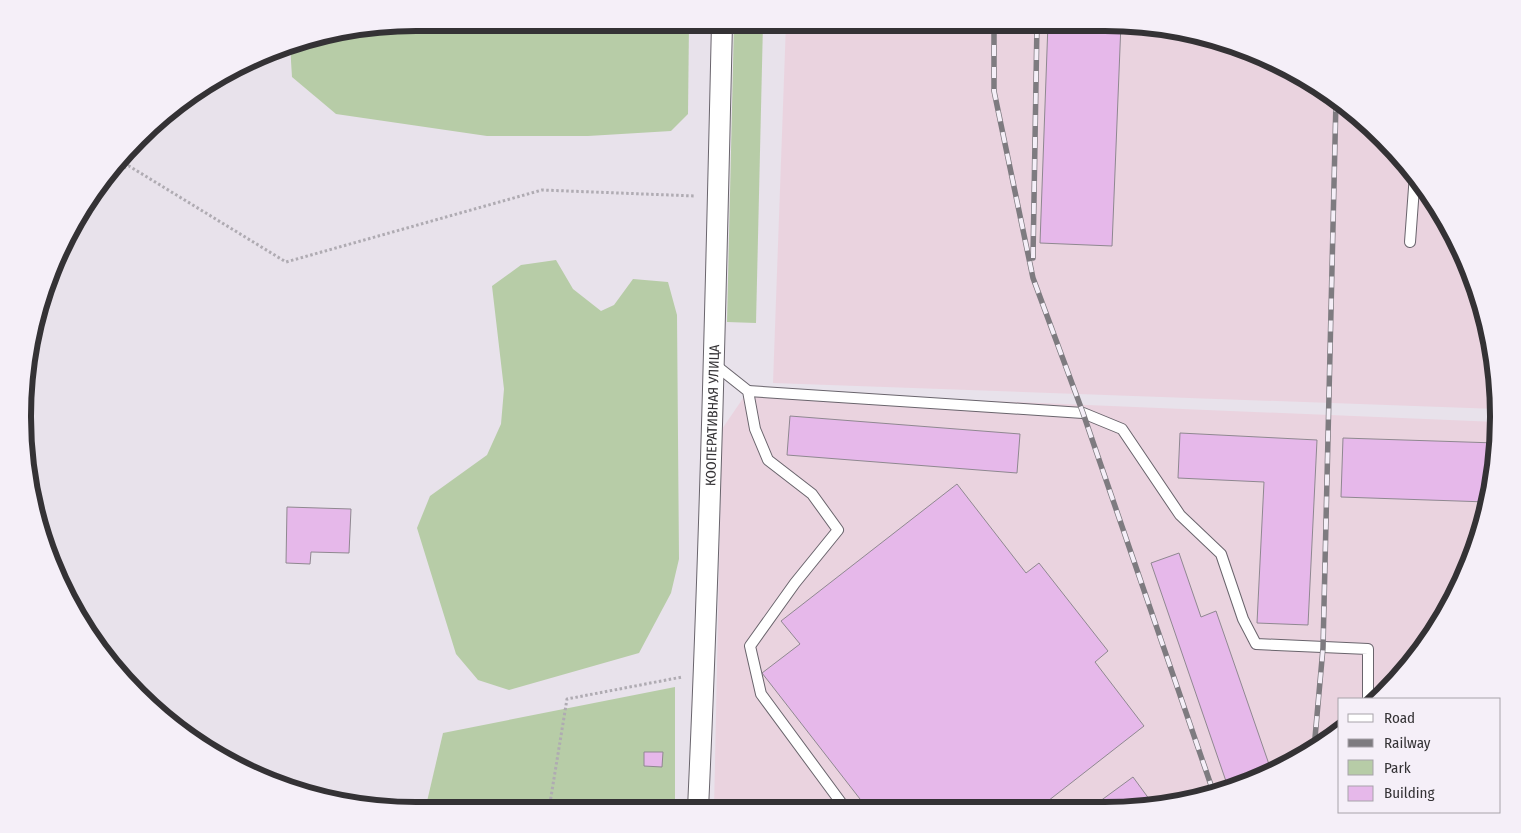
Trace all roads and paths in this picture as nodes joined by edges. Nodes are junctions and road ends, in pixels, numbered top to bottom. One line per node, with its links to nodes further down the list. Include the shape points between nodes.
1 (722, 31): 4 (street, КООПЕРАТИВНАЯ УЛИЦА)
2 (122, 168): 4 (path, via 129,166 286,262 542,190)
3 (1414, 187): 5 (lane)
4 (718, 197): 6 (street, КООПЕРАТИВНАЯ УЛИЦА)
5 (1410, 242)
6 (714, 364): 7 (lane); 8 (street, КООПЕРАТИВНАЯ УЛИЦА)
7 (748, 391): 9 (lane, via 1083,412 1122,429 1180,515 1221,554 1243,619 1256,644 1368,649); 12 (lane, via 755,429 768,460 812,494 838,530 750,646 761,694)
8 (704, 672): 10 (path, via 566,698); 11 (street, КООПЕРАТИВНАЯ УЛИЦА)
9 (1368, 698)
10 (550, 802)
11 (698, 802)
12 (842, 802)

